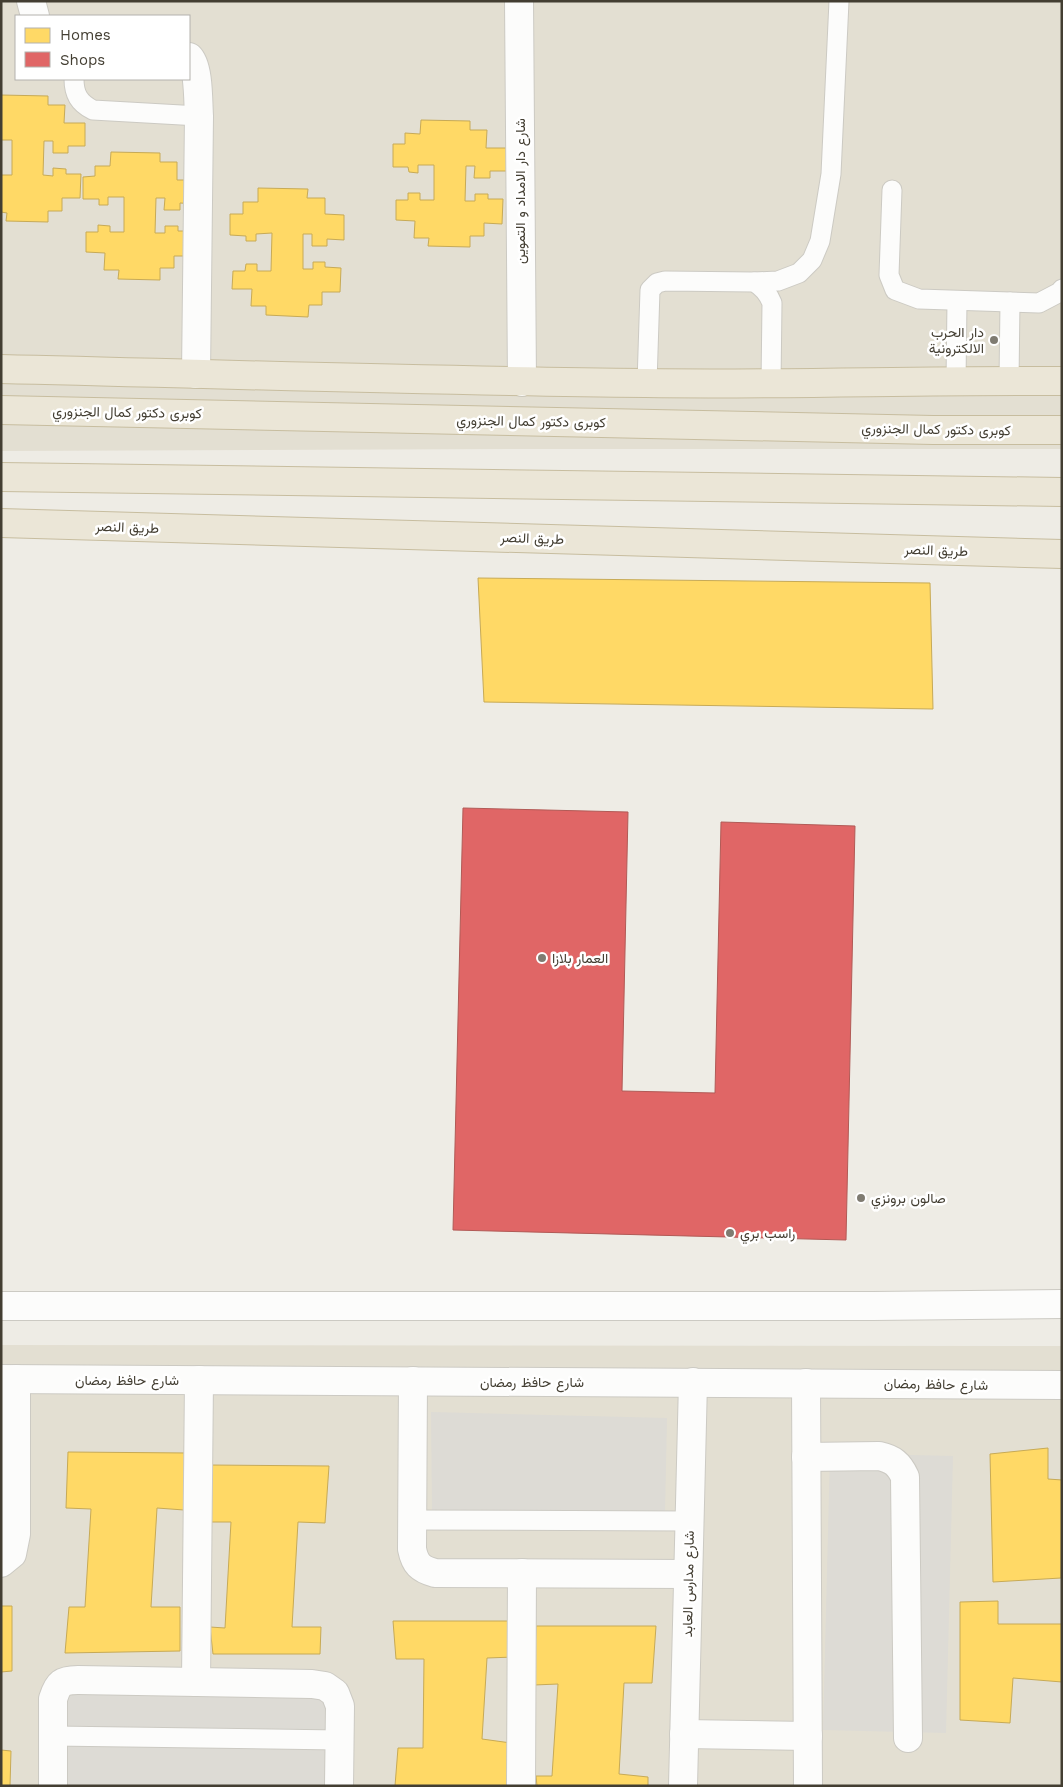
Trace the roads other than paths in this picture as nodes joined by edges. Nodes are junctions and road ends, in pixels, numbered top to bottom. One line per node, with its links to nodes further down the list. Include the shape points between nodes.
1 (31, 1): 4 (street)
2 (519, 1): 17 (street, شارع دار الامداد و التموين)
3 (839, 1): 9 (lane, via 831,174 820,241 812,260 799,273 778,281)
4 (35, 15)
5 (190, 58): 7 (street, via 196,76)
6 (74, 80): 7 (lane, via 80,101 92,110)
7 (199, 116): 14 (street)
8 (892, 190): 11 (lane, via 889,275 896,290 919,299)
9 (754, 282): 19 (lane, via 657,283 650,290); 20 (lane, via 768,294 772,303)
10 (1062, 289): 12 (lane, via 1038,303)
11 (958, 300): 12 (lane); 18 (lane)
12 (1010, 302): 15 (lane)
13 (1, 369): 14 (highway)
14 (196, 374): 17 (highway)
15 (1010, 381): 16 (highway); 18 (highway)
16 (1062, 381)
17 (522, 382): 19 (highway)
18 (956, 382): 20 (highway)
19 (647, 383): 20 (highway)
20 (771, 384)
21 (1, 410): 22 (highway, كوبرى دكتور كمال الجنزوري)
22 (1062, 430)
23 (1, 477): 24 (highway)
24 (1062, 492)
25 (1, 523): 26 (highway, طريق النصر)
26 (1062, 554)
27 (1062, 1304): 28 (street)
28 (1, 1306)
29 (9, 1379): 30 (street, شارع حافظ رمضان); 38 (street, via 16,1534 12,1554)
30 (198, 1380): 31 (street, شارع حافظ رمضان); 41 (street)
31 (413, 1381): 32 (street, شارع حافظ رمضان); 36 (street)
32 (693, 1382): 33 (street, شارع حافظ رمضان); 37 (street, شارع مدارس العابد)
33 (806, 1383): 34 (street, شارع حافظ رمضان); 35 (street)
34 (1062, 1386)
35 (806, 1457): 44 (street); 45 (street, via 891,1458 905,1477)
36 (412, 1520): 37 (lane); 39 (street, via 414,1561 424,1570 435,1573)
37 (690, 1521): 40 (street, شارع مدارس العابد)
38 (1, 1563)
39 (522, 1573): 40 (street); 49 (street)
40 (688, 1574): 42 (street, شارع مدارس العابد)
41 (196, 1682): 43 (street, via 66,1680 56,1688 53,1699); 46 (street, via 325,1686 335,1693 340,1706)
42 (684, 1734): 44 (street); 50 (street, شارع مدارس العابد)
43 (53, 1736): 46 (lane); 47 (street)
44 (808, 1736): 51 (street)
45 (908, 1738)
46 (339, 1740): 48 (street)
47 (53, 1786)
48 (339, 1786)
49 (521, 1786)
50 (683, 1786)
51 (808, 1786)

